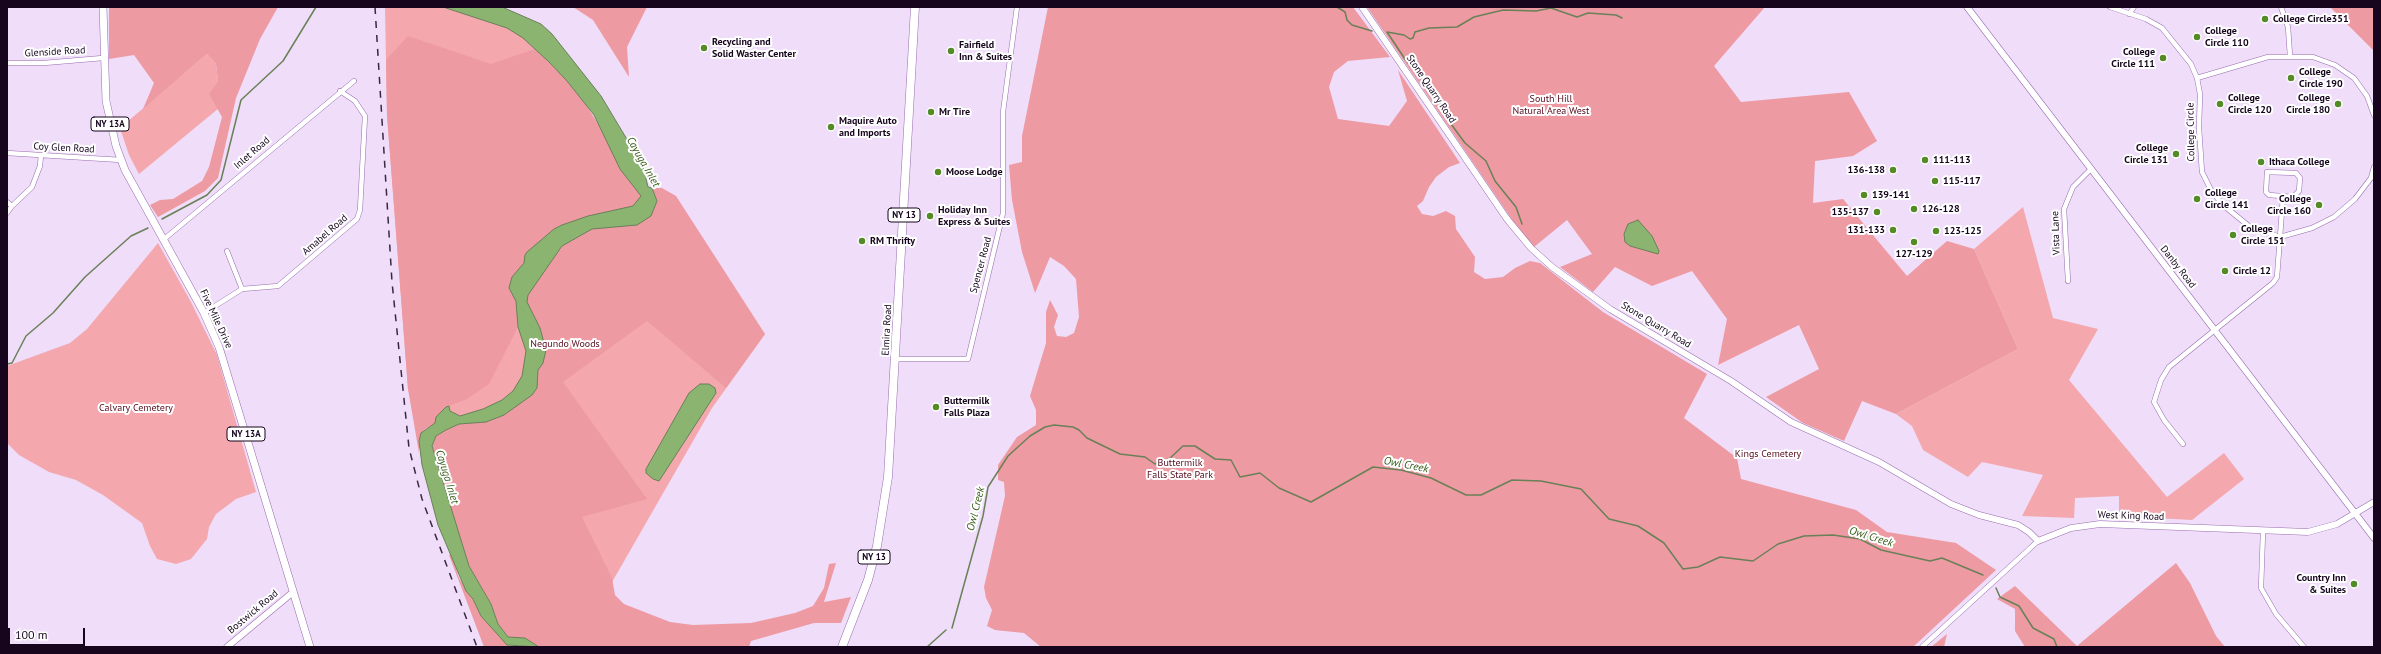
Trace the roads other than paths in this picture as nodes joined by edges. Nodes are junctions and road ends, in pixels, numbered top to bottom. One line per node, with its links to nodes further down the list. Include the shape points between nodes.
1 (104, 7): 11 (main road, Five Mile Drive / NY 13A)
2 (915, 7): 33 (highway, Elmira Road / NY 13)
3 (1017, 7): 33 (street, Spencer Road, via 1003,112 1003,213 968,359)
4 (1362, 7): 39 (street, Stone Quarry Road, via 1520,237 1552,267 1622,317 1731,381 1801,428 1879,462 1958,508 2018,525)
5 (1967, 7): 21 (street, Danby Road)
6 (2110, 7): 9 (street, College Circle)
7 (2134, 7): 9 (street)
8 (2281, 7): 10 (street, via 2288,27)
9 (2129, 14): 13 (street, College Circle, via 2146,19 2162,28 2191,64)
10 (2290, 56): 13 (street, via 2246,62); 16 (street, via 2313,57 2335,65 2354,78 2367,96)
11 (104, 58): 12 (street, Glenside Road); 19 (main road, Five Mile Drive / NY 13A, via 106,101)
12 (7, 63)
13 (2197, 78): 26 (street, College Circle, via 2200,94 2198,128 2202,172 2211,190 2223,205 2250,227)
14 (354, 81): 15 (street, Inlet Road)
15 (340, 91): 27 (street, Inlet Road); 30 (street, Amabel Road, via 355,101 365,116 360,210 357,219 278,286)
16 (2374, 115)
17 (7, 153): 18 (street, Coy Glen Road)
18 (41, 155): 19 (street, Coy Glen Road); 24 (street, via 40,166 32,187)
19 (121, 160): 27 (main road, Five Mile Drive / NY 13A)
20 (2374, 167): 26 (street, via 2371,178 2355,199 2334,217 2312,228)
21 (2091, 169): 29 (street, Vista Lane, via 2073,187 2064,209); 32 (street, Danby Road)
22 (2283, 197): 22 (street, via 2293,197 2299,191 2299,175 2267,172 2267,194); 26 (street)
23 (7, 202): 24 (street)
24 (12, 206): 25 (street)
25 (7, 213)
26 (2280, 237): 32 (street, via 2277,277 2273,284)
27 (163, 240): 31 (main road, Five Mile Drive / NY 13A)
28 (227, 251): 30 (street)
29 (2068, 281)
30 (242, 289): 31 (street, Amabel Road)
31 (204, 313): 40 (main road, Five Mile Drive / NY 13A, via 232,383)
32 (2214, 330): 34 (street, via 2169,367 2156,390 2154,402); 36 (street, Danby Road)
33 (896, 359): 43 (highway, Elmira Road / NY 13, via 888,477 877,546 868,580)
34 (2183, 444)
35 (2374, 502): 36 (street, West King Road)
36 (2354, 514): 37 (street, West King Road, via 2331,527 2316,531); 38 (street, Danby Road)
37 (2264, 532): 39 (street, West King Road, via 2100,524 2071,528); 45 (street, via 2261,588 2276,614)
38 (2374, 538)
39 (2038, 541): 44 (street, West King Road)
40 (292, 592): 41 (street, Bostwick Road); 42 (main road, Five Mile Drive / NY 13A)
41 (227, 647)
42 (310, 647)
43 (842, 647)
44 (1922, 647)
45 (2304, 647)

